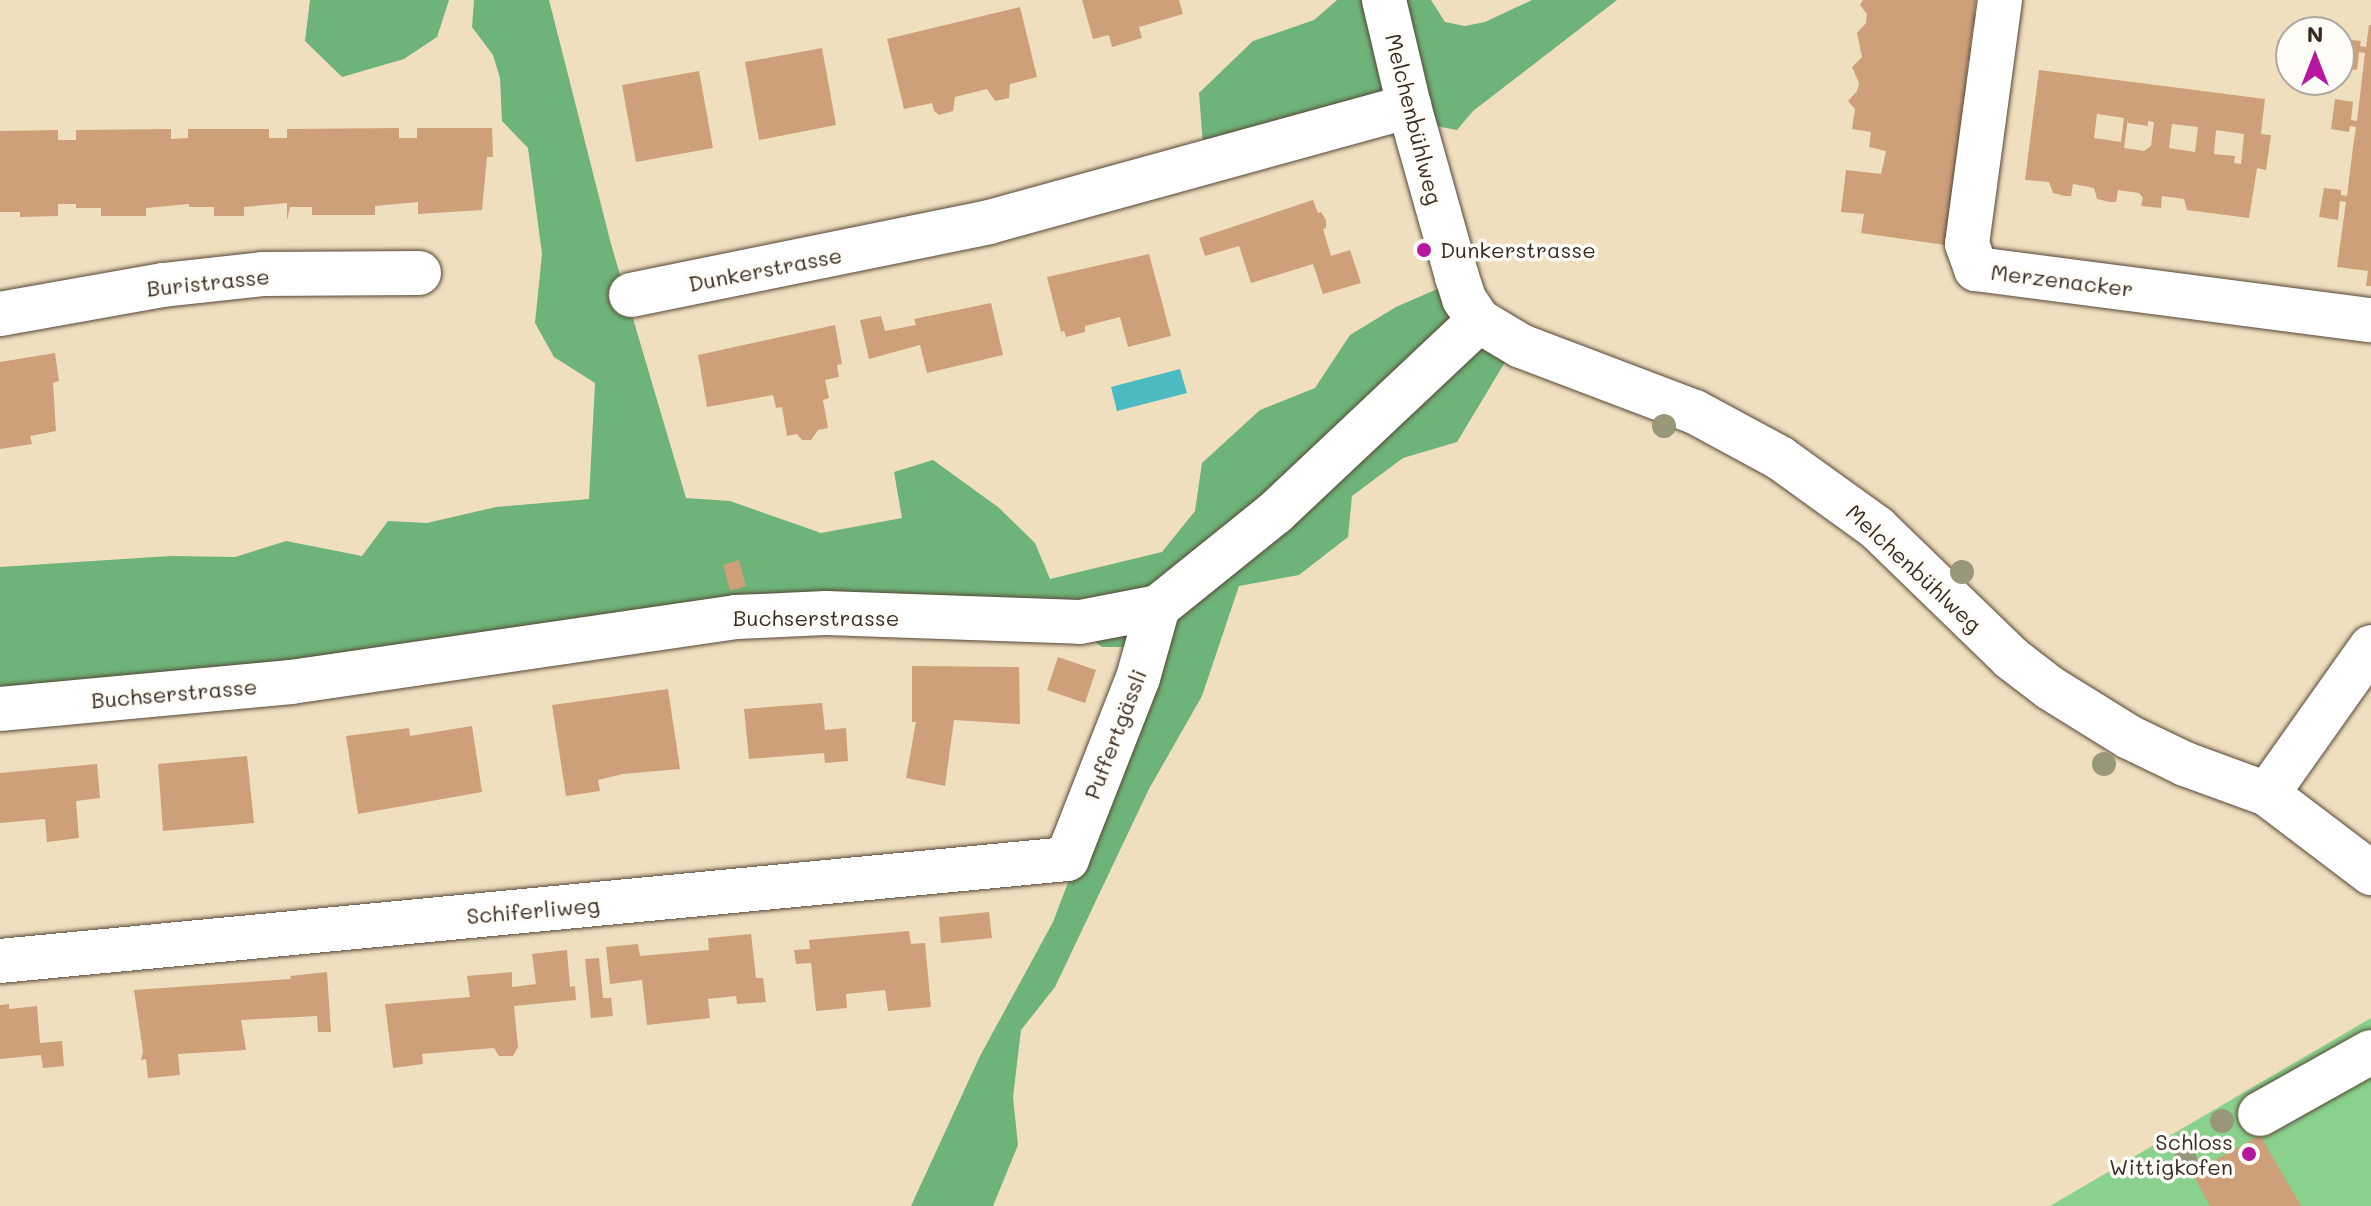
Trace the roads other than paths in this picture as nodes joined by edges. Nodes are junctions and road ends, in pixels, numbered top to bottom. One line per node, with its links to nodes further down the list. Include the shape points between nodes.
1 (1384, 0): 3 (street, Melchenbühlweg)
2 (2000, 0): 7 (street, Merzenacker, via 1967,244 1976,269)
3 (1409, 106): 5 (street, Dunkerstrasse, via 989,222); 8 (street, Melchenbühlweg, via 1464,299)
4 (419, 273): 6 (street, Buristrasse, via 262,274 163,285)
5 (631, 295)
6 (0, 314)
7 (2371, 320)
8 (1479, 321): 9 (street, Buchserstrasse, via 1275,513); 12 (street, Melchenbühlweg, via 1521,346 1695,412 1780,458 1877,528 2011,658 2050,688 2129,737)
9 (1158, 607): 11 (street, Buchserstrasse, via 1080,622 826,613 722,618 291,682); 13 (street, Puffertgässli, via 1138,678)
10 (2371, 647): 12 (street)
11 (0, 709)
12 (2267, 794): 14 (street, Melchenbühlweg)
13 (1067, 859): 15 (street, Schiferliweg)
14 (2371, 873)
15 (0, 961)
16 (2371, 1052): 17 (street)
17 (2260, 1114)

